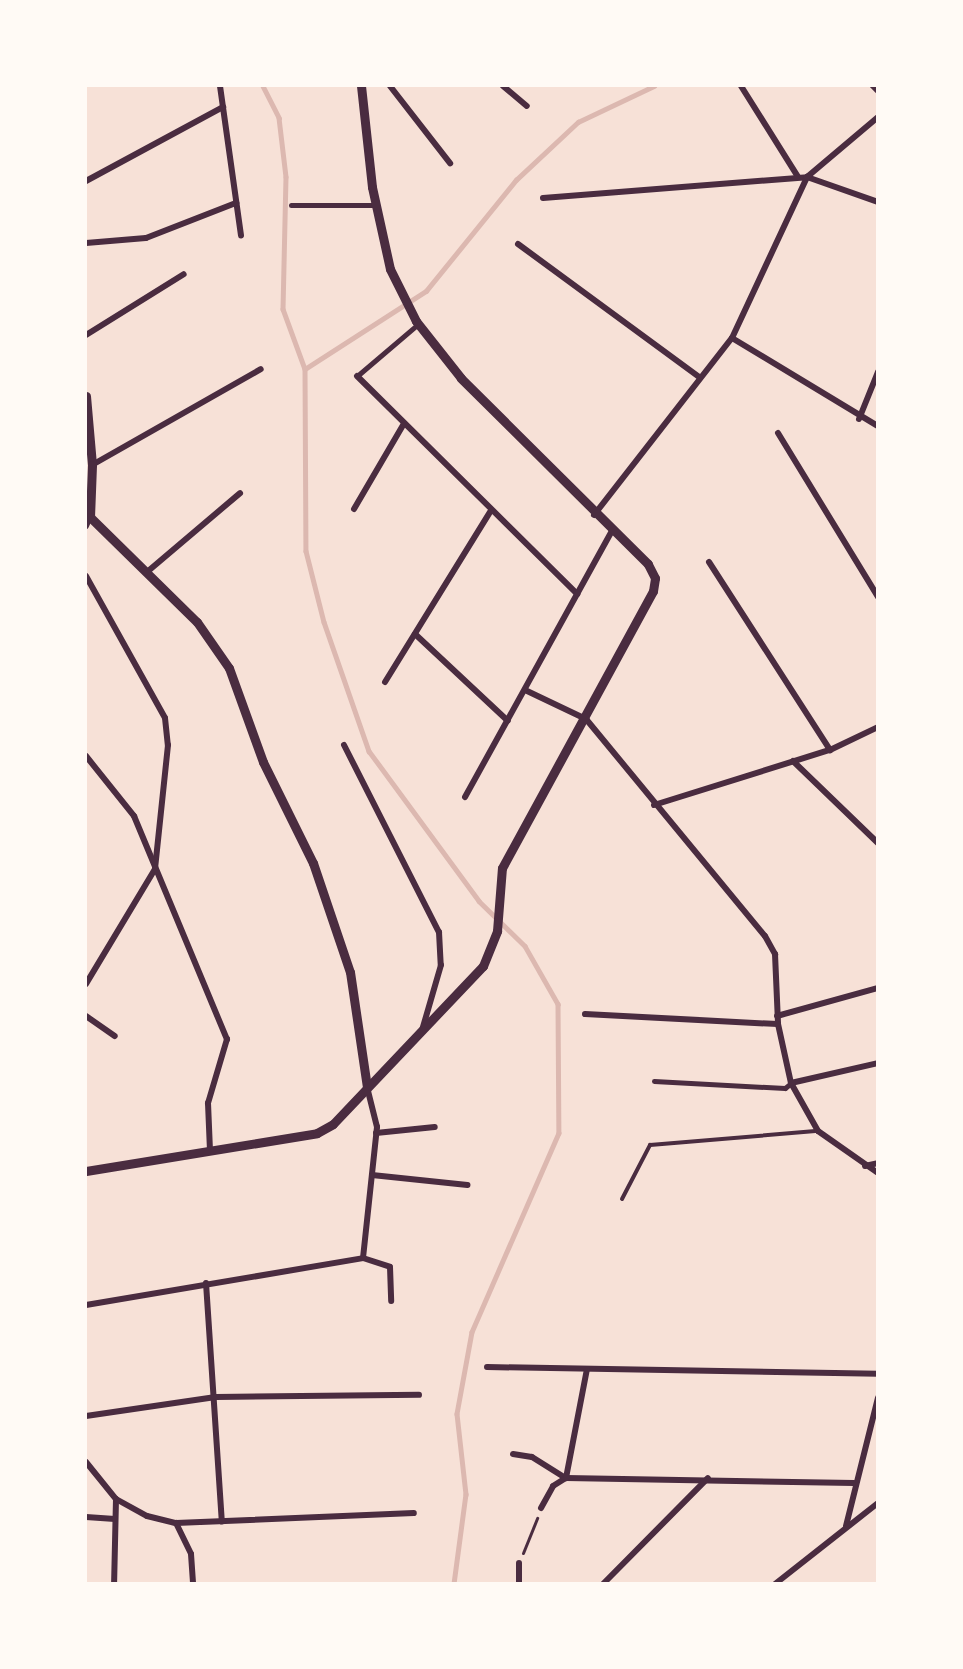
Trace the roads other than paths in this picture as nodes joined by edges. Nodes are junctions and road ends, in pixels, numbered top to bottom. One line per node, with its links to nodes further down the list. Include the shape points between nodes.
1 (220, 86): 9 (street)
2 (361, 86): 19 (street)
3 (390, 86): 11 (street)
4 (503, 86): 8 (street)
5 (741, 86): 12 (street)
6 (873, 86): 7 (street)
7 (878, 91)
8 (527, 106)
9 (223, 107): 14 (street); 17 (street)
10 (878, 117): 13 (street)
11 (450, 163)
12 (798, 177): 13 (street); 15 (street)
13 (807, 177): 16 (street); 26 (street)
14 (86, 181)
15 (543, 198)
16 (878, 202)
17 (236, 203): 20 (street); 21 (street, via 146,238)
18 (291, 205): 19 (street)
19 (375, 205): 24 (street, via 390,269)
20 (241, 236)
21 (86, 243)
22 (518, 244): 30 (street)
23 (184, 274): 25 (street)
24 (417, 322): 29 (street); 40 (street, via 461,378)
25 (86, 335)
26 (732, 338): 30 (street); 32 (street)
27 (261, 369): 36 (street)
28 (878, 372): 32 (street)
29 (357, 376): 33 (street)
30 (699, 376): 40 (street)
31 (86, 396): 36 (street)
32 (859, 419): 34 (street)
33 (403, 425): 38 (street); 39 (street)
34 (878, 426)
35 (778, 433): 47 (street)
36 (92, 465): 41 (street)
37 (240, 493): 44 (street)
38 (354, 509)
39 (490, 512): 46 (street); 48 (street)
40 (594, 516): 42 (street)
41 (87, 519): 44 (street)
42 (611, 532): 46 (street); 51 (street, via 655,578)
43 (709, 562): 55 (street)
44 (147, 572): 73 (street, via 197,622 230,669 263,762 312,863 350,972)
45 (86, 576): 61 (street, via 168,732)
46 (577, 594): 50 (street)
47 (878, 597)
48 (415, 634): 49 (street); 52 (street)
49 (385, 682)
50 (525, 690): 51 (street); 52 (street)
51 (586, 719): 59 (street); 68 (street, via 502,868 496,931 483,966)
52 (508, 721): 58 (street)
53 (878, 727): 55 (street)
54 (344, 745): 68 (street, via 439,932 441,965)
55 (830, 750): 57 (street)
56 (86, 756): 61 (street, via 134,816)
57 (793, 762): 59 (street); 60 (street)
58 (465, 797)
59 (654, 805): 66 (street, via 765,936 776,962)
60 (878, 843)
61 (155, 870): 62 (street); 77 (street, via 227,1039 208,1103)
62 (86, 984)
63 (878, 988): 66 (street)
64 (585, 1014): 67 (street)
65 (86, 1016): 69 (street)
66 (777, 1016): 67 (street)
67 (778, 1024): 72 (street)
68 (423, 1027): 73 (street)
69 (115, 1036)
70 (878, 1063): 72 (street)
71 (654, 1081): 72 (street, via 785,1088)
72 (791, 1083): 75 (street)
73 (367, 1087): 76 (street); 77 (street, via 316,1133)
74 (435, 1127): 76 (street)
75 (818, 1131): 79 (street); 84 (lane, via 650,1145)
76 (376, 1133): 82 (street)
77 (210, 1151): 80 (street)
78 (878, 1163): 79 (street)
79 (865, 1166): 81 (street)
80 (86, 1171)
81 (878, 1173)
82 (372, 1175): 83 (street); 85 (street)
83 (467, 1185)
84 (622, 1199)
85 (363, 1258): 86 (street); 87 (street, via 390,1267)
86 (206, 1283): 88 (street); 93 (street)
87 (391, 1301)
88 (86, 1305)
89 (487, 1367): 90 (street)
90 (587, 1369): 91 (street); 98 (street)
91 (878, 1374)
92 (419, 1395): 93 (street)
93 (216, 1396): 95 (street); 107 (street)
94 (878, 1398): 100 (street)
95 (86, 1416)
96 (513, 1454): 98 (street, via 532,1457)
97 (86, 1462): 101 (street)
98 (566, 1478): 99 (street); 103 (street, via 553,1486)
99 (708, 1478): 100 (street); 114 (street)
100 (854, 1483): 109 (street)
101 (116, 1499): 106 (street); 108 (street, via 147,1516)
102 (878, 1503): 109 (street)
103 (541, 1508)
104 (414, 1513): 107 (street)
105 (86, 1517): 106 (street)
106 (116, 1519): 111 (street)
107 (222, 1521): 108 (street)
108 (176, 1523): 112 (street, via 191,1554)
109 (846, 1526): 115 (street)
110 (519, 1563): 113 (street)
111 (114, 1584)
112 (193, 1584)
113 (519, 1584)
114 (603, 1584)
115 (775, 1584)

